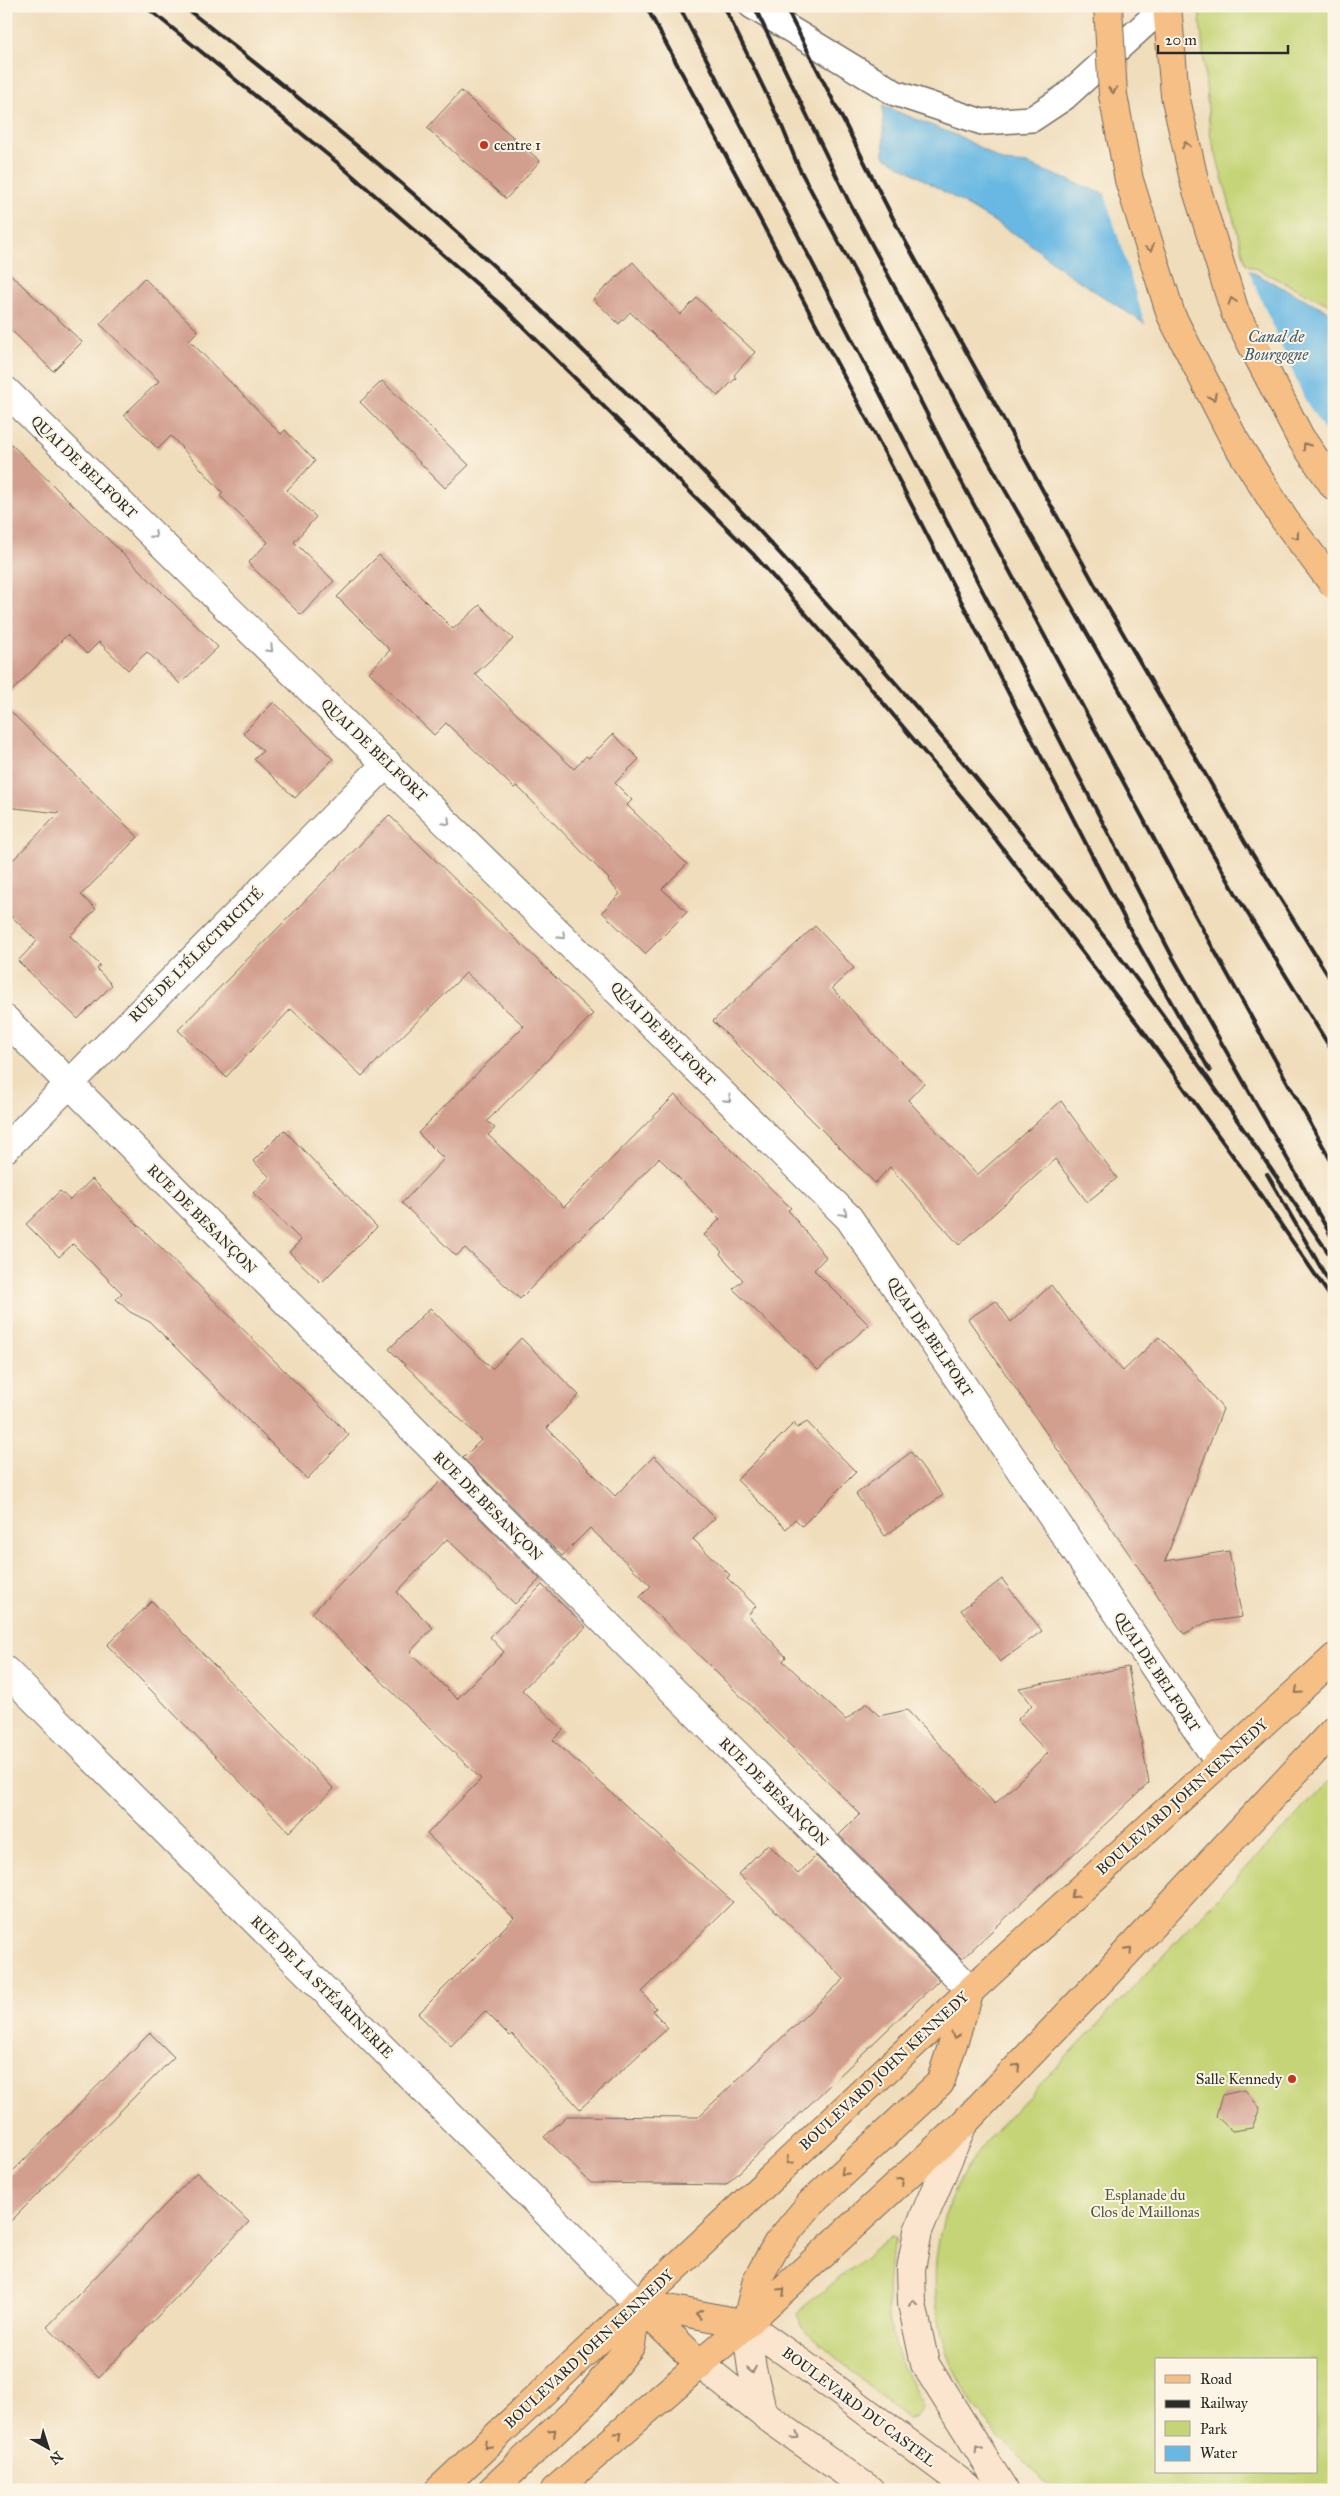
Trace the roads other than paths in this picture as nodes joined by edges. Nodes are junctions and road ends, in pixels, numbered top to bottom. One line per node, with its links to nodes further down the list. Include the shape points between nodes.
1 (752, 6): 3 (lane, via 896,93 982,122 1032,119 1065,97)
2 (1108, 6): 6 (main road, one-way to 6, bridge, via 1113,95 1129,180 1171,315 1234,441 1284,519)
3 (1156, 9): 5 (main road, one-way to 3, via 1300,437 1235,312 1195,184)
4 (6, 391): 7 (street, QUAI DE BELFORT, one-way to 7)
5 (1334, 486)
6 (1334, 585)
7 (387, 763): 9 (street, RUE DE L'ÉLECTRICITÉ); 14 (street, QUAI DE BELFORT, one-way to 14, via 849,1218)
8 (6, 1020): 9 (street, RUE DE BESANÇON)
9 (68, 1084): 10 (street, RUE DE L'ÉLECTRICITÉ); 15 (street, RUE DE BESANÇON)
10 (6, 1148)
11 (1334, 1658): 14 (main road, BOULEVARD JOHN KENNEDY, one-way to 14)
12 (6, 1671): 17 (street, RUE DE LA STÉARINERIE)
13 (1334, 1730): 16 (main road, one-way to 13)
14 (1219, 1762): 15 (main road, BOULEVARD JOHN KENNEDY, one-way to 15)
15 (971, 1990): 17 (main road, BOULEVARD JOHN KENNEDY, one-way to 17); 18 (main road, one-way to 18, via 940,2083 811,2203 777,2244 757,2280)
16 (963, 2124): 18 (main road, one-way to 16); 26 (main road, one-way to 16, via 925,2364 912,2304 911,2269 918,2230)
17 (637, 2303): 18 (main road, one-way to 17); 19 (main road); 21 (main road, BOULEVARD JOHN KENNEDY, one-way to 21); 22 (main road, one-way to 17, via 586,2401 631,2345)
18 (746, 2324): 19 (main road); 20 (main road, one-way to 20, via 752,2369); 25 (main road, BOULEVARD DU CASTEL)
19 (701, 2365): 20 (main road); 23 (main road, one-way to 19)
20 (764, 2414): 24 (main road, one-way to 24)
21 (439, 2490)
22 (492, 2490)
23 (555, 2490)
24 (870, 2490)
25 (971, 2490)
26 (1004, 2490)

